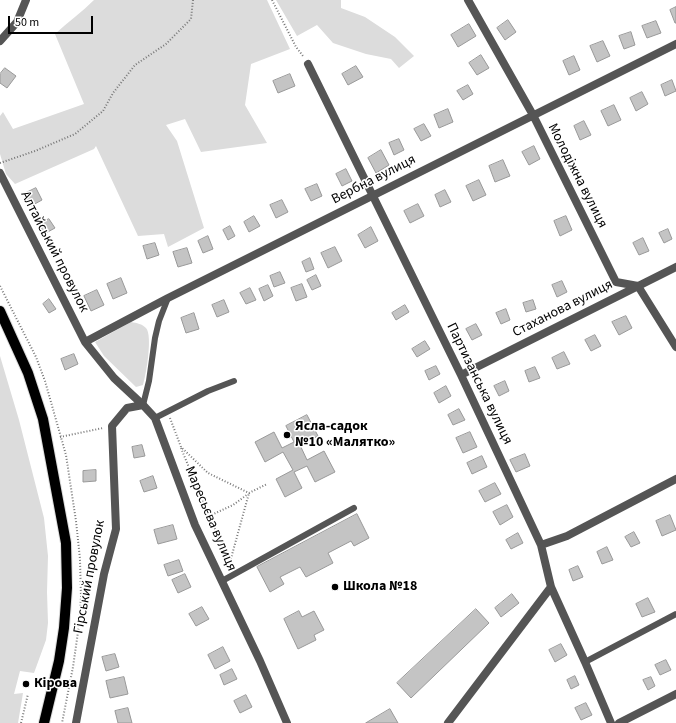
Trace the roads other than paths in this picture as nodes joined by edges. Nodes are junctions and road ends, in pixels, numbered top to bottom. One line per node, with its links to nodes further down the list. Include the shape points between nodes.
1 (26, 0): 3 (street, via 17,22)
2 (468, 0): 6 (street, Молодіжна вулиця)
3 (0, 41)
4 (676, 44): 6 (street, Вербна вулиця)
5 (308, 64): 8 (street, Партизанська вулиця)
6 (533, 115): 8 (street, Вербна вулиця); 10 (street, Молодіжна вулиця, via 616,282)
7 (0, 173): 13 (street, Алтайський провулок)
8 (372, 196): 11 (street, Вербна вулиця); 15 (street, Партизанська вулиця)
9 (676, 267): 10 (street, Стаханова вулиця)
10 (638, 286): 14 (street); 15 (street, Стаханова вулиця)
11 (168, 298): 13 (street, Вербна вулиця); 17 (lane, via 155,338)
12 (0, 311): 27 (main road, via 28,374 43,420 66,543 67,588 64,628)
13 (85, 342): 17 (street, Маресьєва вулиця, via 114,378)
14 (676, 347)
15 (461, 375): 21 (street, Партизанська вулиця)
16 (234, 381): 18 (lane)
17 (143, 405): 18 (street, Маресьєва вулиця); 28 (street, Гірський провулок, via 127,408 112,426 116,529 104,574)
18 (155, 418): 22 (street, Маресьєва вулиця, via 195,525)
19 (676, 479): 21 (street, via 567,536)
20 (354, 508): 22 (lane)
21 (541, 545): 23 (street, Партизанська вулиця)
22 (222, 581): 29 (street, Маресьєва вулиця)
23 (551, 587): 25 (street, Партизанська вулиця); 30 (street)
24 (676, 614): 25 (lane)
25 (585, 662): 31 (street, Партизанська вулиця)
26 (676, 694): 32 (street)
27 (44, 723)
28 (76, 723)
29 (288, 723)
30 (448, 723)
31 (611, 723)
32 (619, 723)

